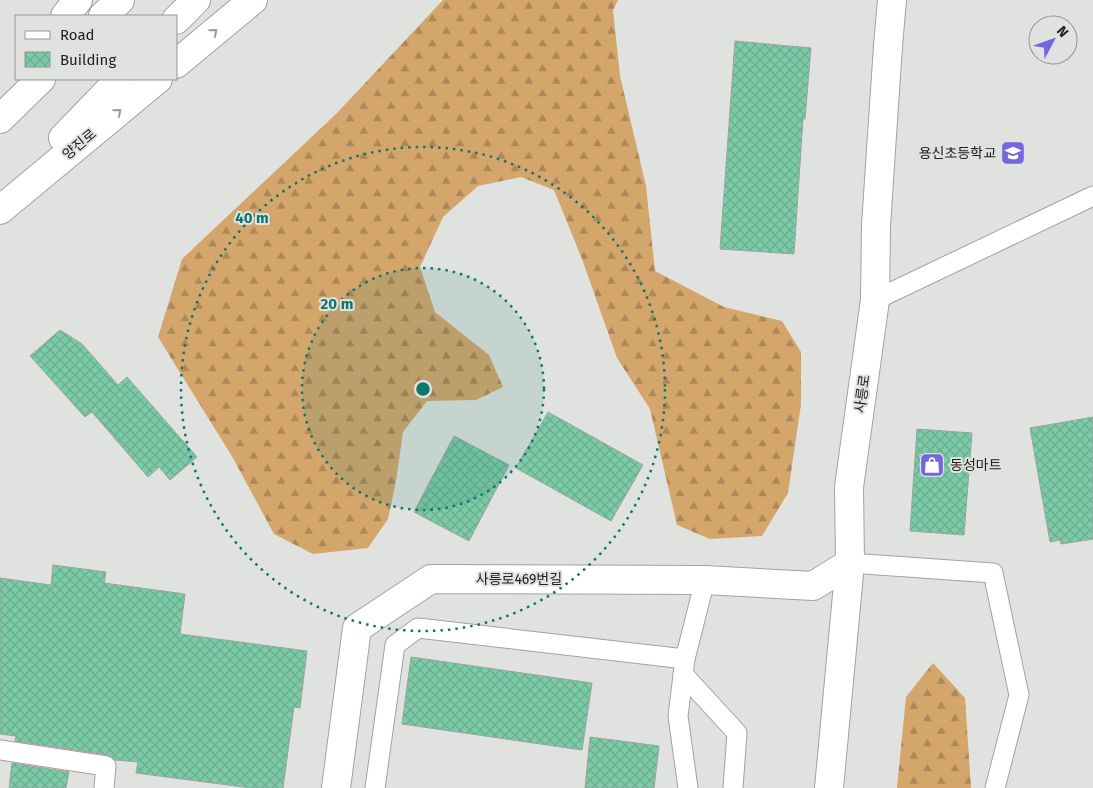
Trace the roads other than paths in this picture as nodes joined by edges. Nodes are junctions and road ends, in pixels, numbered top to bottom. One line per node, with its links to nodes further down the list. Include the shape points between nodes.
1 (78, 0): 6 (street)
2 (120, 0): 7 (street)
3 (196, 0): 8 (street)
4 (253, 0): 9 (street, one-way to 4)
5 (892, 0): 19 (street, 사릉로, via 876,226)
6 (66, 15)
7 (105, 15)
8 (178, 18)
9 (178, 62)
10 (15, 79): 14 (street)
11 (39, 80): 15 (street)
12 (119, 80): 17 (street)
13 (157, 80): 18 (street, 양진로, one-way to 13)
14 (0, 99)
15 (0, 119)
16 (1093, 196): 19 (lane)
17 (0, 204)
18 (0, 210)
19 (875, 300): 20 (street, 사릉로, via 849,487)
20 (850, 563): 21 (street, 사릉로469번길, via 813,586); 29 (street, 사릉로); 30 (lane, via 993,573 1019,695)
21 (704, 580): 22 (lane); 25 (street, 사릉로469번길, via 431,579 357,628)
22 (684, 666): 26 (lane, via 418,628 395,645); 27 (lane, via 678,716); 28 (lane, via 737,733)
23 (0, 750): 24 (lane, via 106,766)
24 (104, 788)
25 (336, 788)
26 (375, 788)
27 (688, 788)
28 (733, 788)
29 (829, 788)
30 (995, 788)

